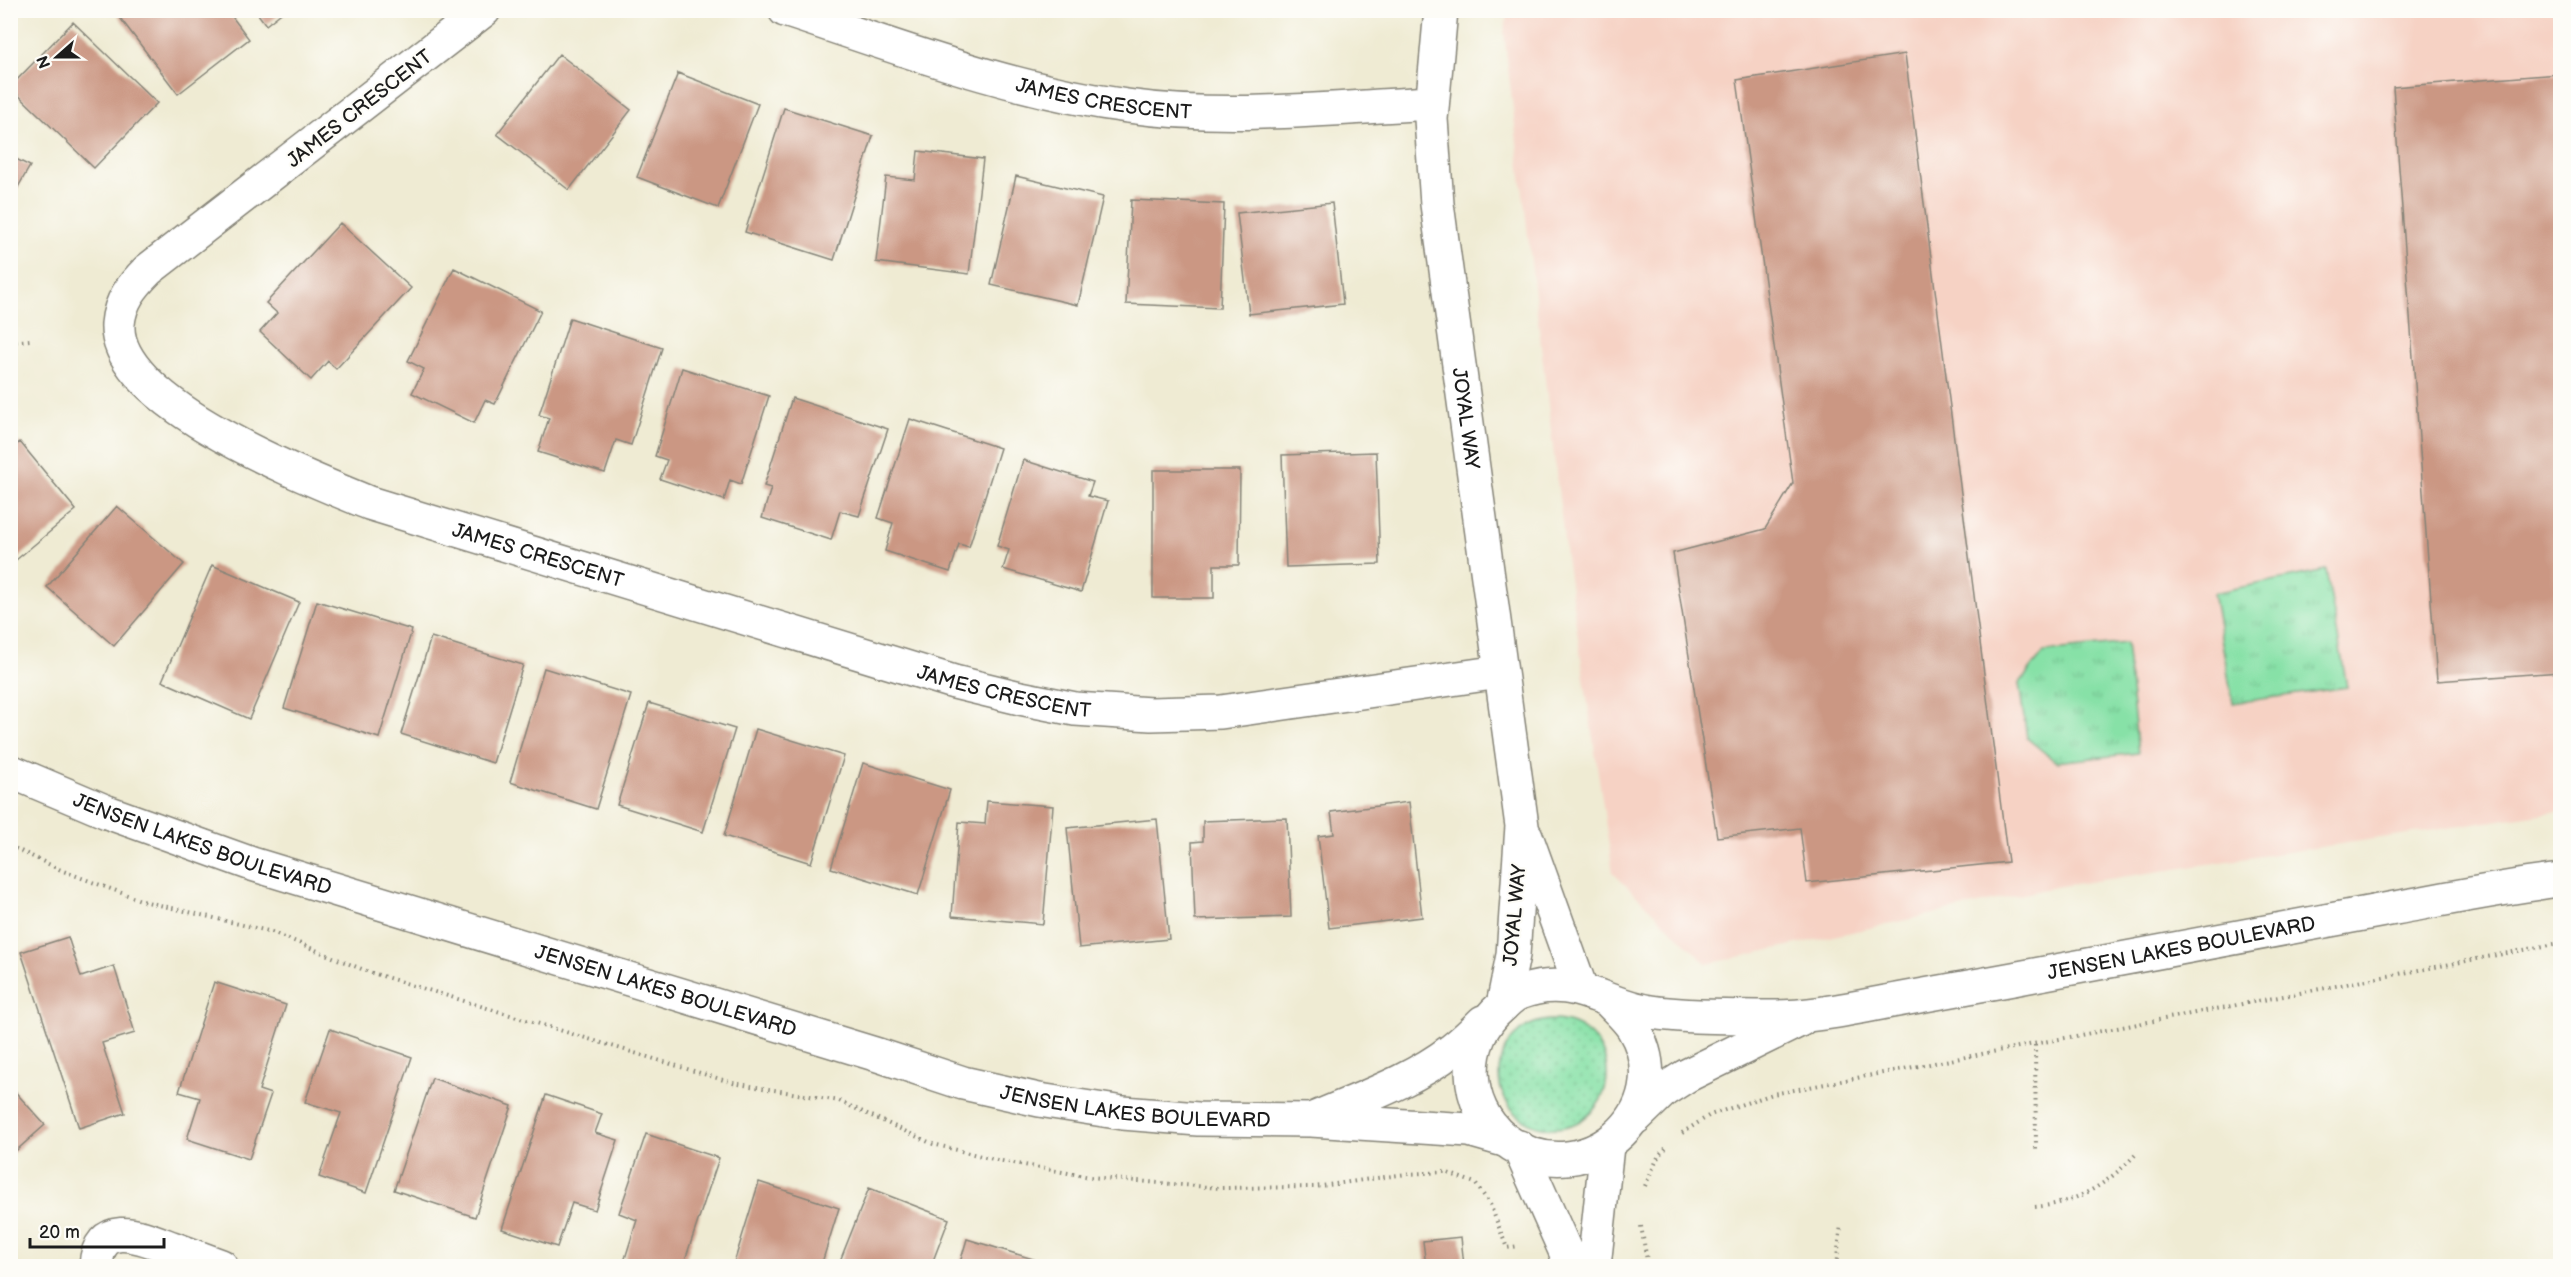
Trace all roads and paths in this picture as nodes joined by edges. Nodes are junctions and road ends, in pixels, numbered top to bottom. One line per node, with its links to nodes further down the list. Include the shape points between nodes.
1 (484, 10): 7 (street, JAMES CRESCENT, via 148,270 129,290 118,326 128,358 144,381 177,409 293,471 369,502 954,682 1075,709 1150,714 1221,712)
2 (785, 10): 4 (street, JAMES CRESCENT, via 989,76 1127,106 1245,112)
3 (1441, 10): 4 (street, JOYAL WAY)
4 (1432, 103): 7 (street, JOYAL WAY, via 1437,204)
5 (30, 340): 6 (path)
6 (10, 342)
7 (1500, 672): 10 (street, JOYAL WAY)
8 (10, 761): 9 (street, JENSEN LAKES BOULEVARD)
9 (24, 776): 18 (street, JENSEN LAKES BOULEVARD, via 107,812 252,864 963,1083 1123,1113 1198,1119)
10 (1522, 826): 14 (street, JOYAL WAY, via 1564,937); 15 (street, JOYAL WAY, via 1513,955)
11 (10, 846): 28 (path, via 143,901 272,932 369,972 733,1083 839,1101 933,1144 997,1160 1090,1178 1219,1188 1314,1187 1445,1172 1475,1183 1490,1204)
12 (2560, 880): 16 (street, JENSEN LAKES BOULEVARD)
13 (2560, 943): 17 (path)
14 (1594, 994): 15 (street, via 1550,986 1516,994); 16 (street, JENSEN LAKES BOULEVARD, via 1645,1011 1676,1015); 19 (street, via 1633,1028 1645,1059 1646,1093)
15 (1496, 1011): 18 (street, JENSEN LAKES BOULEVARD, via 1452,1050 1419,1071); 20 (street, via 1473,1046 1472,1083 1482,1116)
16 (1805, 1017): 19 (street, JENSEN LAKES BOULEVARD, via 1686,1076 1664,1090)
17 (2035, 1045): 22 (path); 24 (path, via 1773,1094 1729,1108 1691,1125 1675,1138 1659,1155)
18 (1311, 1120): 20 (street, JENSEN LAKES BOULEVARD, via 1469,1130)
19 (1633, 1120): 21 (street)
20 (1512, 1144): 21 (street, via 1536,1156 1574,1159); 31 (street)
21 (1607, 1146): 32 (street)
22 (2036, 1150)
23 (2137, 1153): 25 (path, via 2117,1174 2091,1192 2070,1201)
24 (1644, 1191)
25 (2035, 1207)
26 (1640, 1222): 33 (path)
27 (1841, 1226): 34 (path)
28 (1507, 1248)
29 (96, 1266): 30 (street, via 96,1253 103,1241 133,1234)
30 (221, 1266)
31 (1572, 1266)
32 (1594, 1266)
33 (1648, 1266)
34 (1836, 1266)

